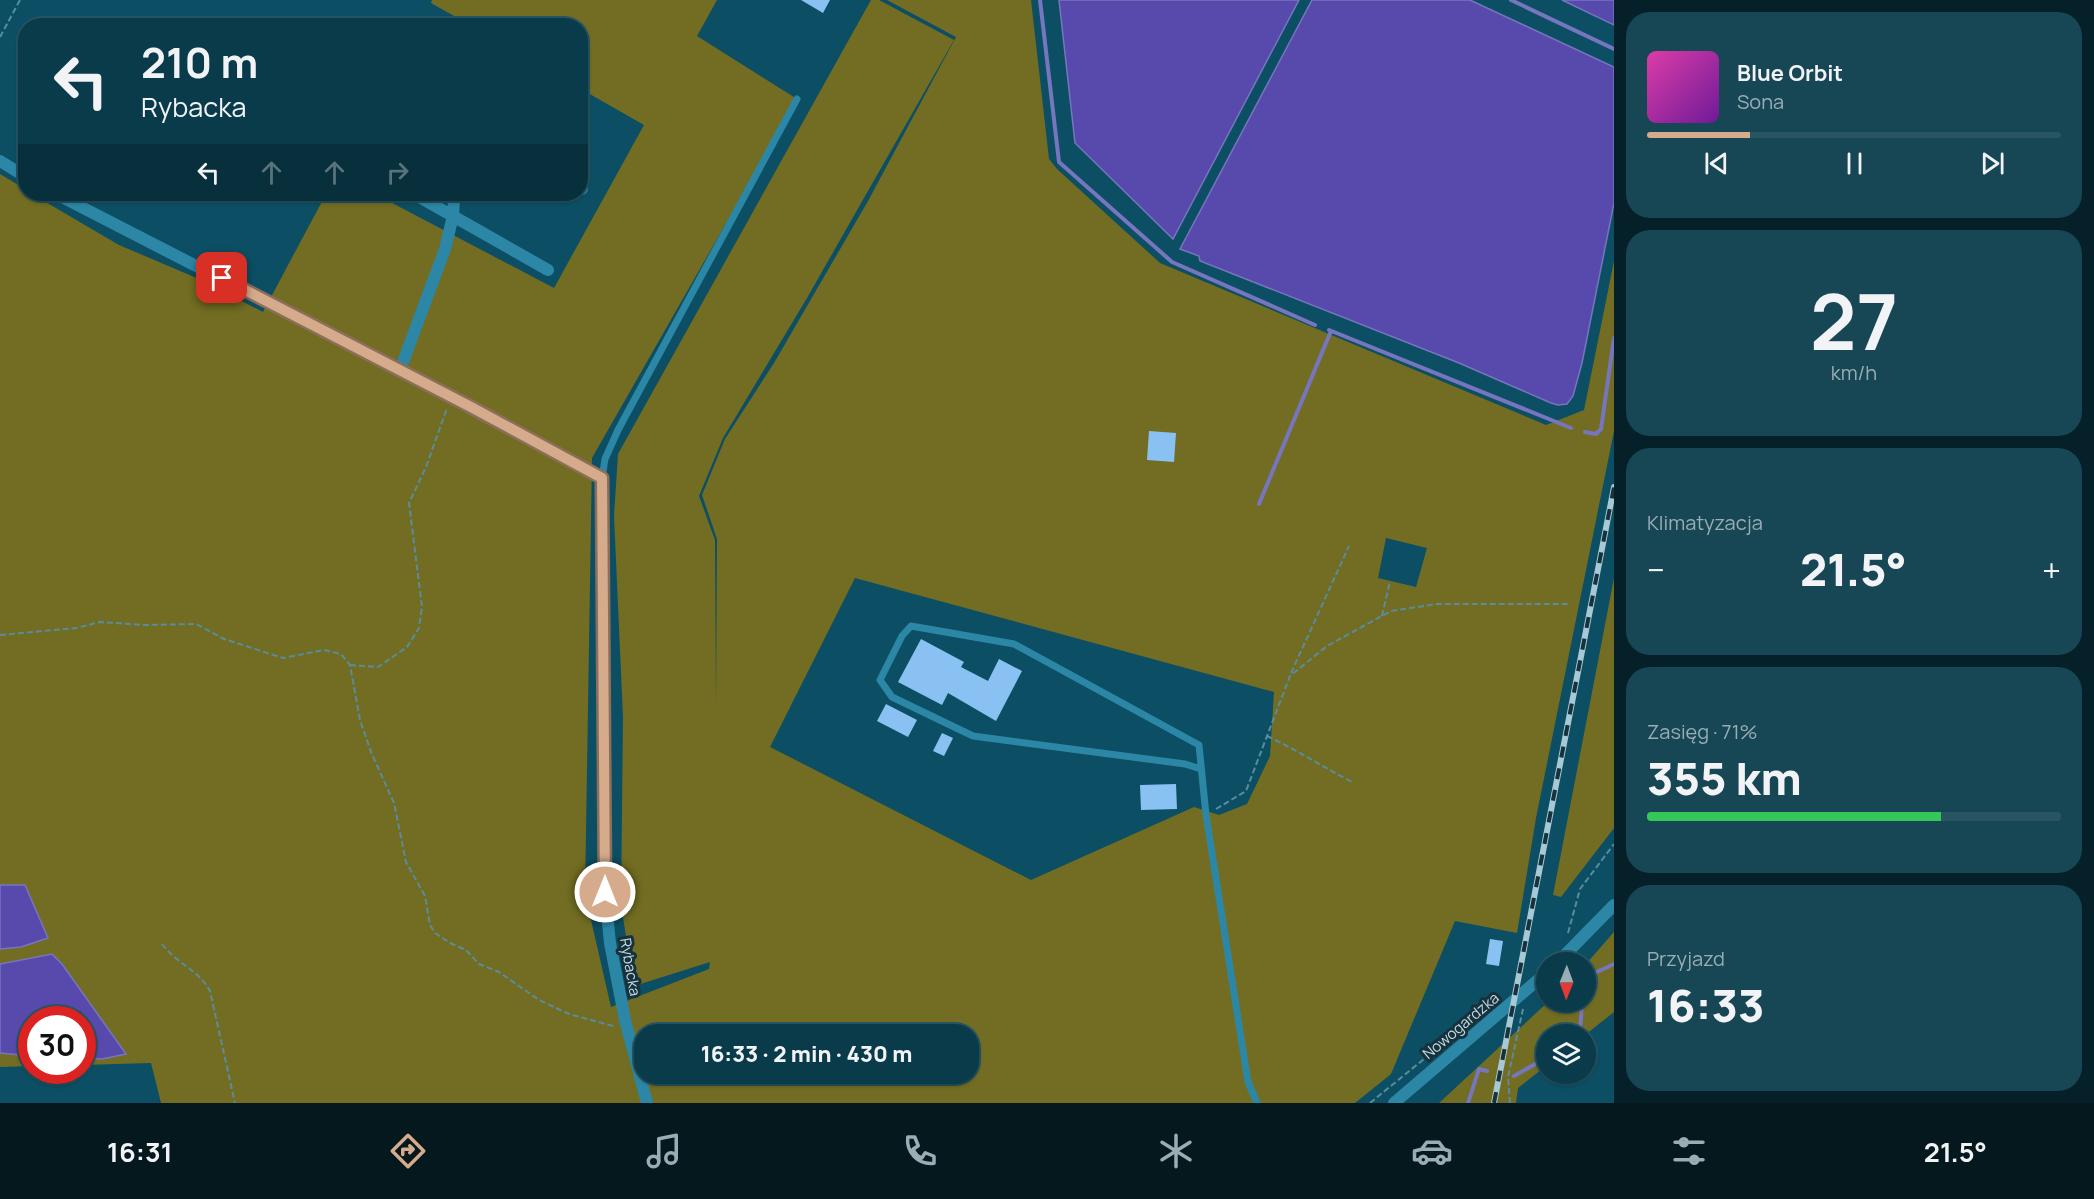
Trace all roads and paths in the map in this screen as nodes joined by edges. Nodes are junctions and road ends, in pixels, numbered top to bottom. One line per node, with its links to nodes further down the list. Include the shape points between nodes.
1 (20, 0): 2 (path)
2 (0, 37)
3 (797, 99): 13 (lane, via 618,430 605,459)
4 (0, 161): 5 (street)
5 (18, 172)
6 (70, 201): 11 (street)
7 (426, 201): 9 (street)
8 (454, 201): 9 (street)
9 (453, 216): 10 (street); 11 (street, via 445,249)
10 (548, 270)
11 (400, 370): 12 (street)
12 (452, 397): 13 (street); 19 (path, via 409,504 422,607 419,628 407,647 378,667)
13 (602, 478): 32 (street, Rybacka, via 605,892 610,943)
14 (1349, 546): 20 (path)
15 (1390, 580): 17 (path)
16 (1570, 604): 17 (path, via 1437,604)
17 (1382, 616): 20 (path, via 1327,646)
18 (0, 635): 19 (path, via 100,622 196,624 224,639 283,658 324,650 341,654)
19 (350, 665): 32 (path, via 360,720 394,803 406,862 425,896 435,933 539,1000 569,1014)
20 (1290, 676): 21 (path)
21 (1267, 736): 23 (path); 24 (path, via 1246,791)
22 (1201, 769): 22 (lane, via 1199,745 1014,644 911,626 880,680 892,697 973,736); 24 (lane)
23 (1352, 782)
24 (1206, 815): 35 (lane, via 1248,1082)
25 (1614, 844): 28 (path, via 1580,889)
26 (1614, 905): 29 (street)
27 (162, 944): 33 (path, via 172,957 201,976 210,990)
28 (1562, 952)
29 (1568, 952)
30 (1536, 982): 31 (street, Nowogardzka)
31 (1526, 991): 36 (street, Nowogardzka); 37 (path, via 1508,1077)
32 (628, 1031): 34 (street, Rybacka)
33 (235, 1103)
34 (647, 1103)
35 (1257, 1103)
36 (1394, 1103)
37 (1510, 1103)

